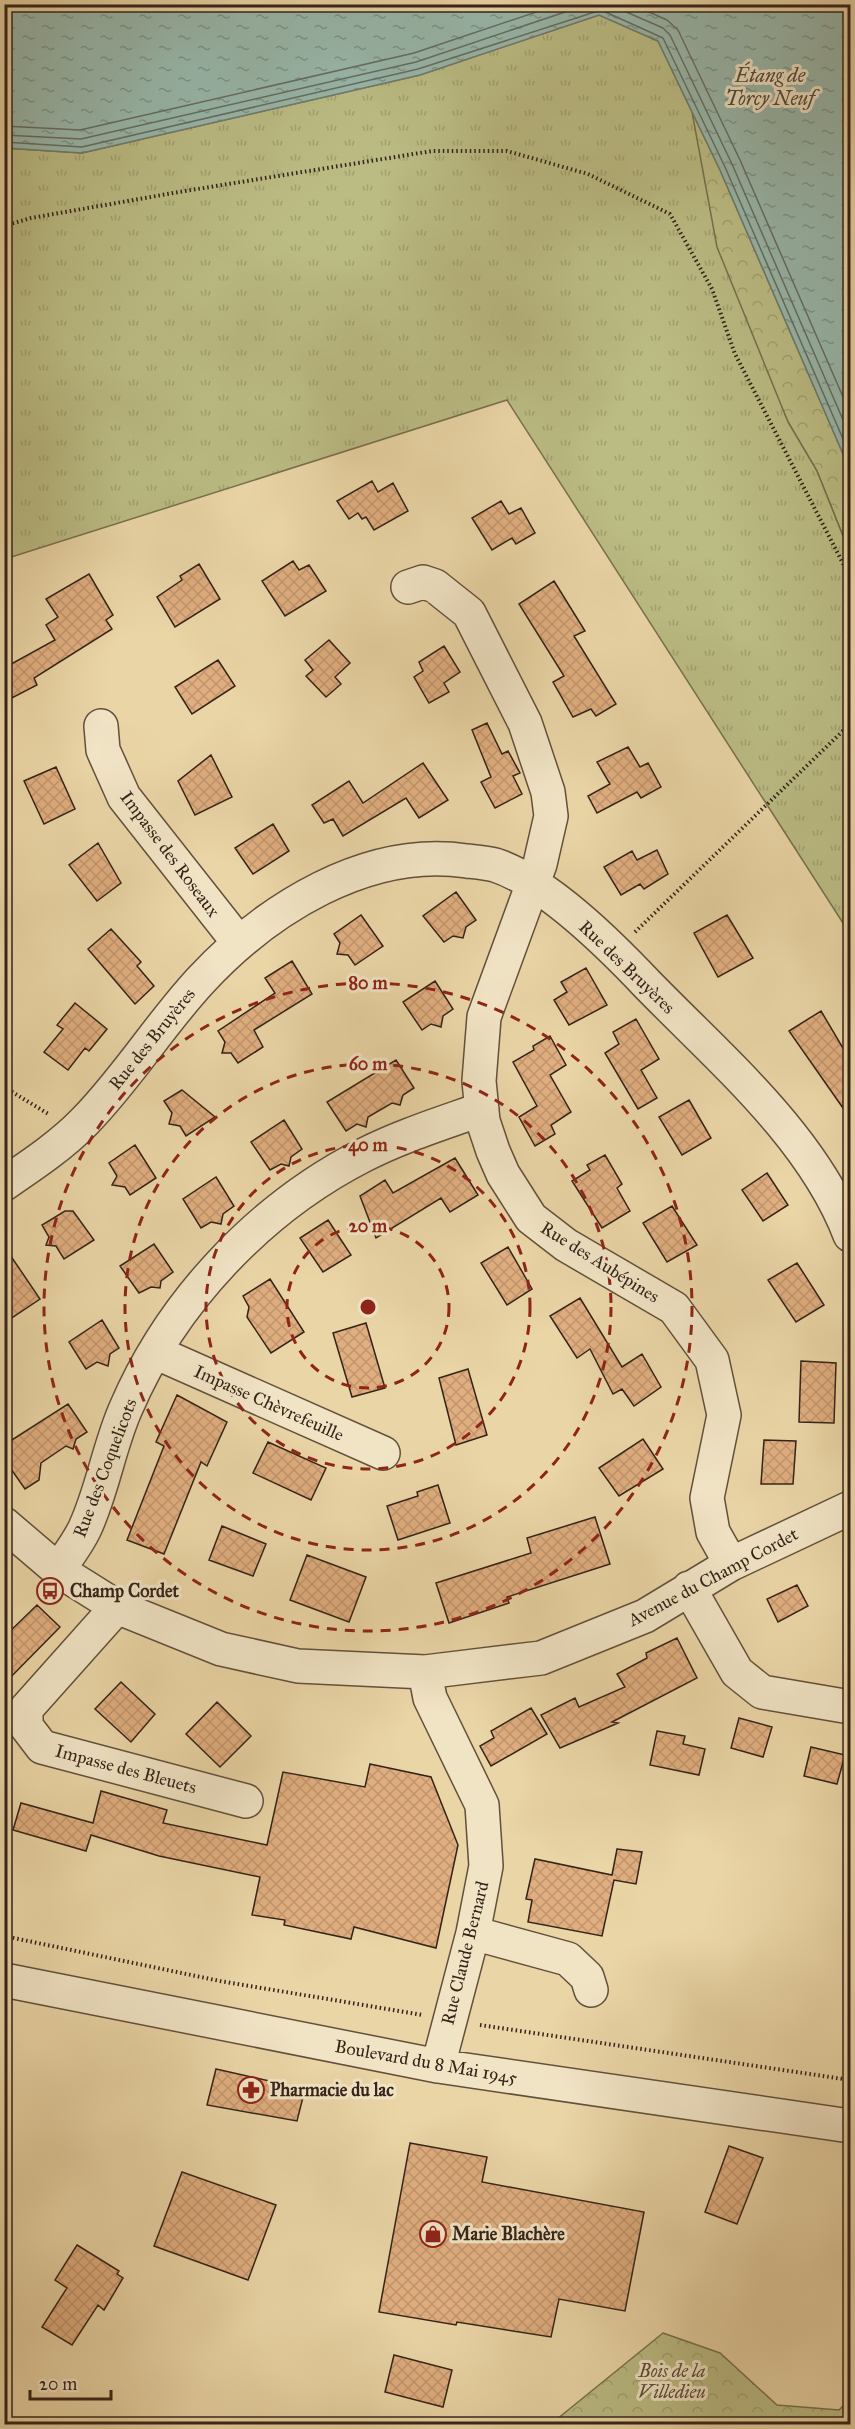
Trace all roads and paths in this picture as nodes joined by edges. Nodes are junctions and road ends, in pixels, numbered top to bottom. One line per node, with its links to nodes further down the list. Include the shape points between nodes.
1 (4, 226): 2 (path, via 31,218 432,151 507,151 588,174 670,214 712,289 735,354)
2 (850, 577)
3 (408, 587): 6 (street, Rue des Aubépines, via 423,582 435,586 469,613 525,723 542,769 551,816)
4 (850, 724): 8 (path)
5 (100, 726): 7 (street, Impasse des Roseaux, via 103,750 124,797)
6 (532, 884): 7 (street, Rue des Bruyères, via 495,865 449,858 398,861 333,882 284,909); 8 (street, Rue des Bruyères); 10 (street, Rue des Aubépines, via 484,1017 479,1081)
7 (239, 943): 11 (street, Rue des Bruyères, via 201,980)
8 (615, 951): 13 (street, Rue des Bruyères, via 805,1152 841,1211)
9 (4, 1087): 11 (path)
10 (482, 1109): 14 (street, Rue des Coquelicots, via 364,1155 280,1210 208,1276); 18 (street, Rue des Aubépines, via 503,1173 531,1218 566,1245 674,1308 712,1360 724,1415 717,1460 709,1479 708,1507 713,1532)
11 (75, 1130): 12 (street, Rue des Bruyères)
12 (4, 1184)
13 (850, 1235)
14 (155, 1352): 15 (street, Impasse Chèvrefeuille); 19 (street, Rue des Coquelicots, via 126,1406 85,1528)
15 (383, 1453)
16 (850, 1508): 18 (street, Avenue du Champ Cordet)
17 (4, 1524): 19 (street, Avenue du Champ Cordet)
18 (731, 1564): 20 (street, Avenue du Champ Cordet)
19 (58, 1570): 21 (street, Avenue du Champ Cordet)
20 (688, 1588): 22 (street, Avenue du Champ Cordet, via 645,1617 541,1658); 23 (street, via 737,1672 762,1692)
21 (117, 1606): 22 (street, Avenue du Champ Cordet, via 221,1648 298,1666); 24 (street, Impasse des Bleuets, via 26,1709 26,1726 42,1747)
22 (425, 1672): 25 (street, Rue Claude Bernard, via 430,1698 482,1805 486,1866)
23 (850, 1707)
24 (246, 1802)
25 (473, 1934): 27 (street, via 568,1959 587,1977); 28 (street, Rue Claude Bernard)
26 (4, 1980): 28 (street, Boulevard du 8 Mai 1945)
27 (591, 1990)
28 (438, 2066): 29 (street, Boulevard du 8 Mai 1945)
29 (850, 2126)

